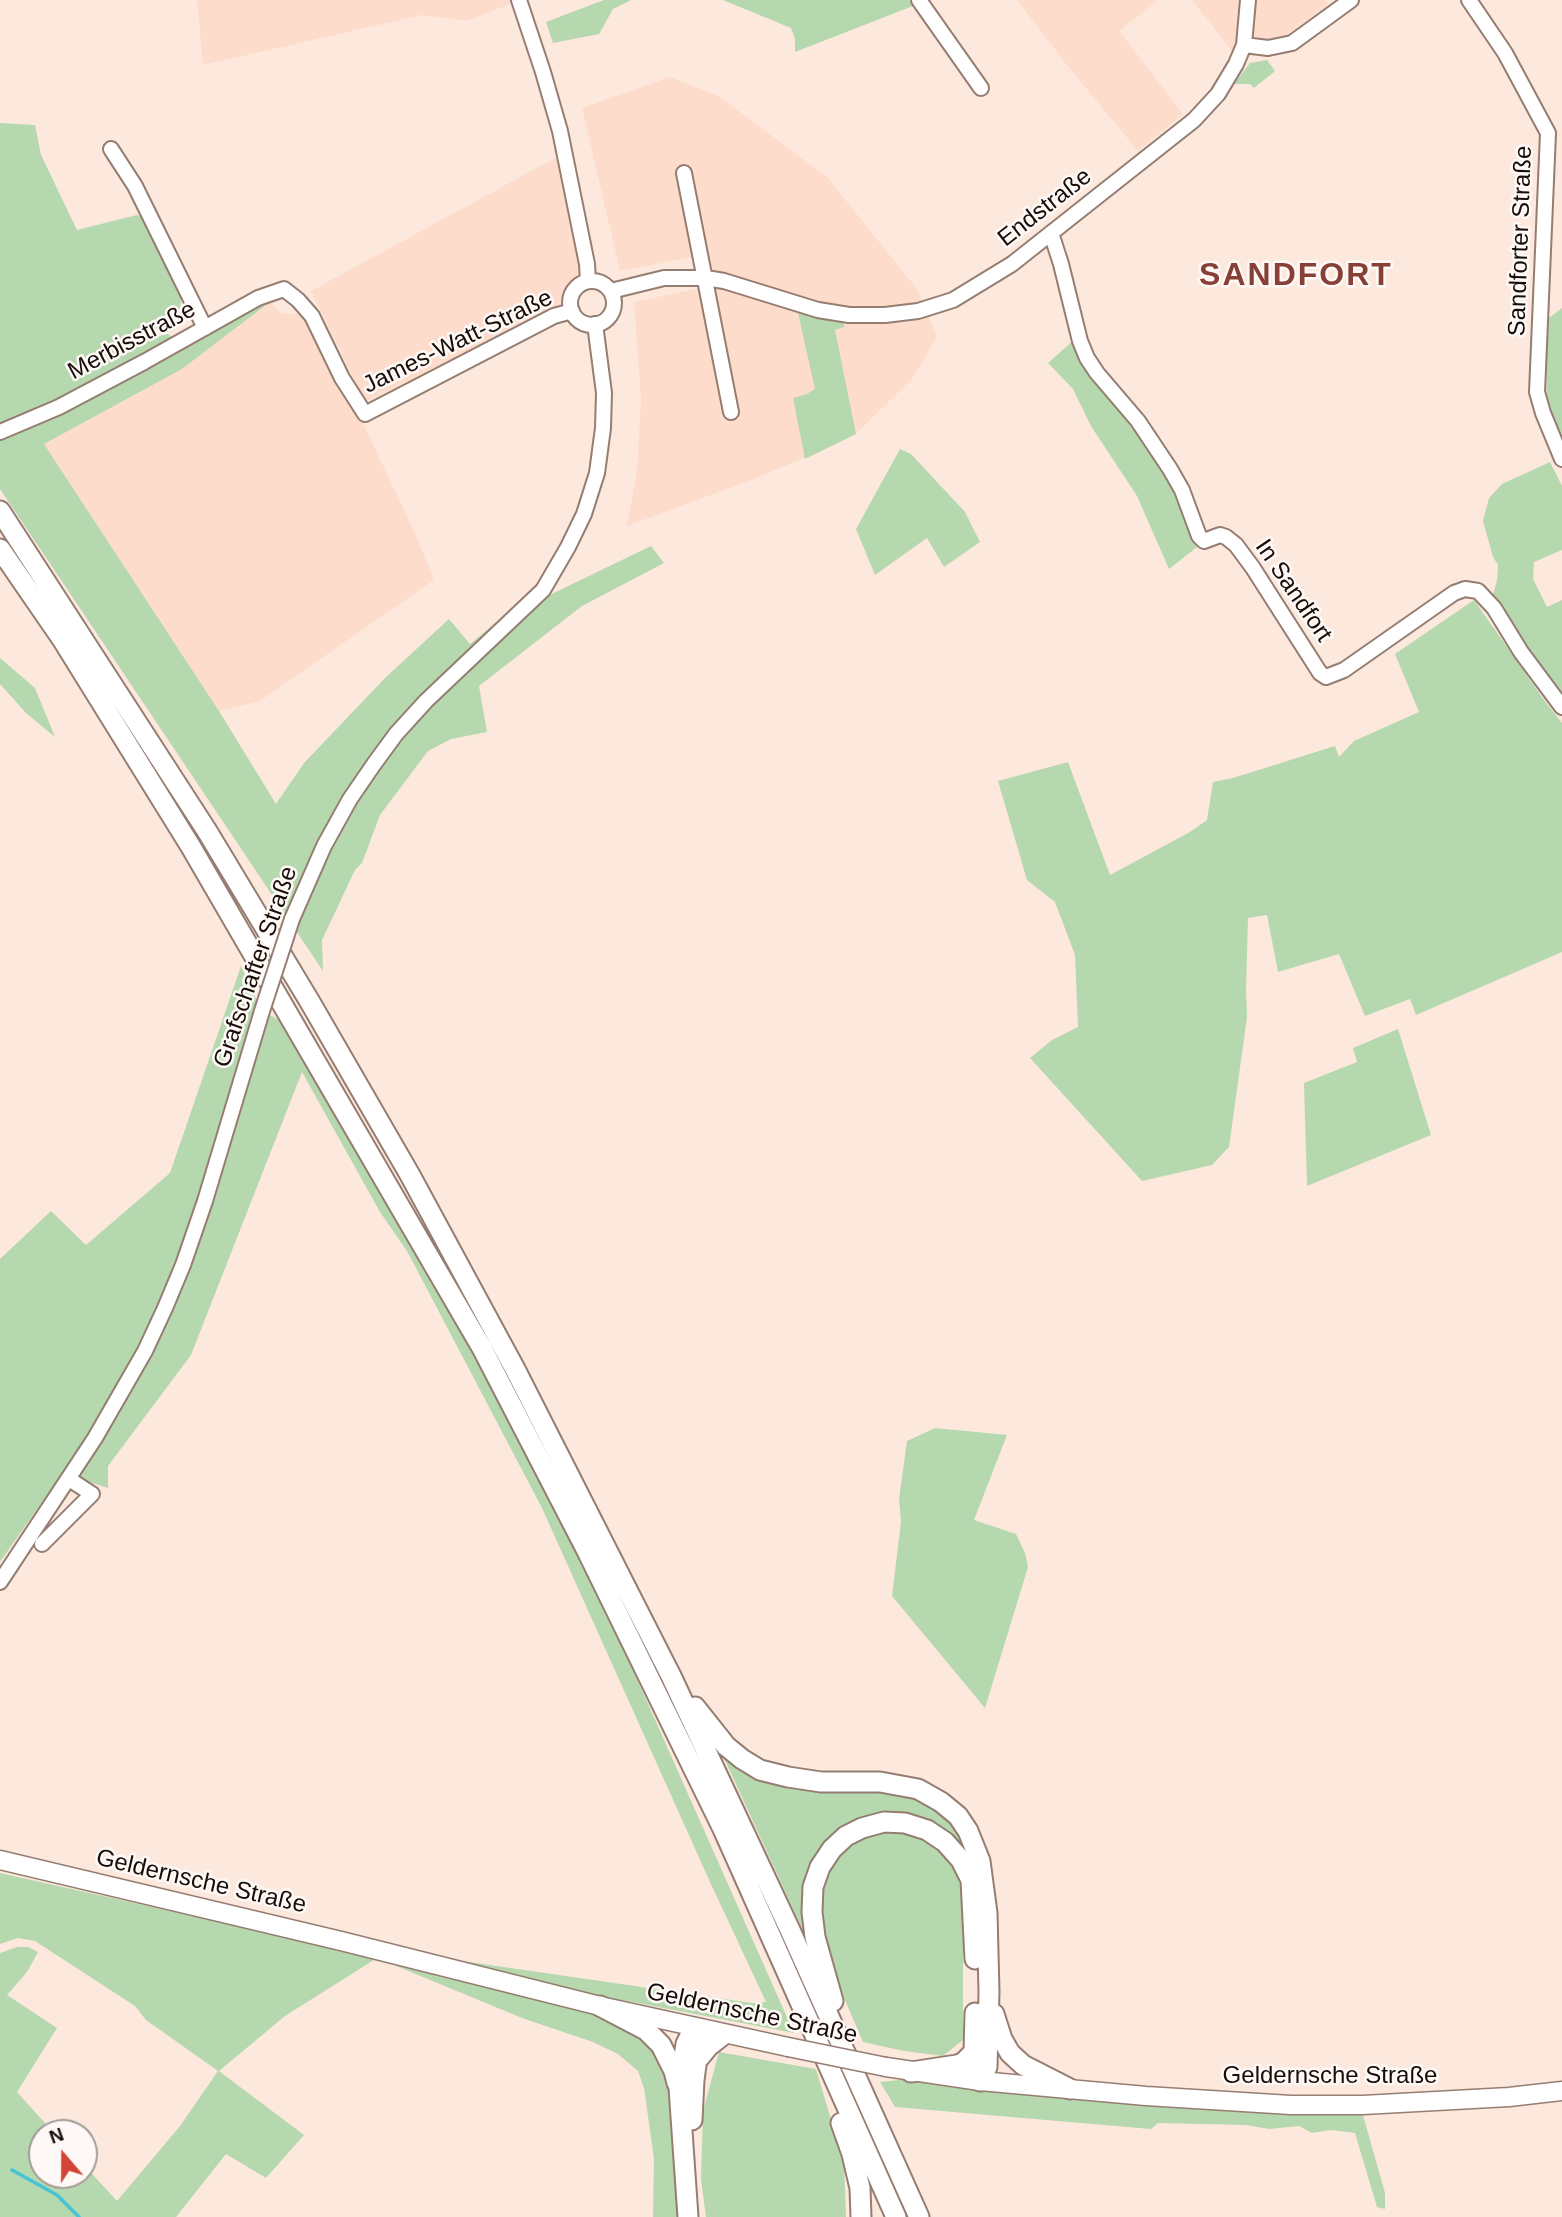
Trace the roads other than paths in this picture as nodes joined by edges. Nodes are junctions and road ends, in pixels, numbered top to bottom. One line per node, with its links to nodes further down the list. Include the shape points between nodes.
1 (519, 0): 12 (street, via 560,131)
2 (919, 0): 7 (street)
3 (1248, 0): 6 (street)
4 (1351, 0): 6 (street, via 1292,43 1268,48)
5 (1469, 0): 20 (street, Sandforter Straße, via 1505,53 1548,133 1537,392)
6 (1244, 45): 10 (street, Endstraße, via 1218,94 1194,120)
7 (981, 88)
8 (111, 149): 16 (street, via 135,186)
9 (684, 173): 11 (street)
10 (1051, 233): 11 (street, Endstraße, via 983,283 953,300 918,311 861,315 818,310); 23 (street, In Sandfort, via 1087,358 1164,458 1199,536 1204,541 1220,535 1236,545 1320,673 1326,677 1344,670 1454,593 1479,590)
11 (706, 278): 13 (street, Endstraße, via 664,278); 17 (street)
12 (588, 281): 13 (street); 14 (street, via 573,292)
13 (611, 291): 15 (street, via 610,316)
14 (572, 311): 15 (street, via 581,321); 18 (street, James-Watt-Straße, via 554,316)
15 (595, 324): 24 (street, Grafschafter Straße, bridge, via 604,393 603,428 597,473 584,514 543,590 396,734 350,799 318,857 292,919 205,1201 174,1285 121,1396)
16 (205, 328): 18 (street, Merbisstraße, via 284,289 312,316); 19 (street, Merbisstraße, via 59,407)
17 (731, 412)
18 (365, 414)
19 (0, 432)
20 (1562, 459)
21 (0, 511): 27 (highway, via 164,763 410,1175)
22 (0, 549): 37 (highway, via 62,639 191,847 482,1348 717,1817)
23 (1562, 707)
24 (69, 1479): 25 (street, via 92,1494); 26 (street, Grafschafter Straße)
25 (42, 1544)
26 (0, 1582)
27 (671, 1676): 29 (highway, via 726,1746 760,1770 821,1782 880,1782 918,1789 958,1816 975,1847 984,1882); 33 (highway)
28 (0, 1860): 30 (main road, Geldernsche Straße)
29 (989, 1992): 38 (highway, via 987,2067); 40 (highway, via 1010,2053 1023,2065)
30 (600, 2006): 31 (main road, Geldernsche Straße); 39 (highway, via 646,2030 661,2045)
31 (694, 2028): 32 (main road, Geldernsche Straße); 35 (highway); 39 (highway, via 686,2044)
32 (723, 2035): 35 (highway); 36 (main road, Geldernsche Straße, bridge)
33 (843, 2047): 34 (highway, via 815,1937 813,1886 820,1867 846,1836 884,1822 927,1830 961,1860 971,1880); 46 (highway)
34 (974, 2052): 36 (highway, via 964,2063); 38 (highway)
35 (699, 2058): 43 (highway, via 692,2114)
36 (911, 2072): 38 (main road, Geldernsche Straße)
37 (831, 2074): 44 (highway, via 832,2097 860,2189); 45 (highway)
38 (979, 2081): 40 (main road, Geldernsche Straße)
39 (679, 2088): 42 (highway)
40 (1070, 2089): 41 (main road, Geldernsche Straße, via 1291,2105 1363,2105)
41 (1562, 2091)
42 (688, 2217)
43 (697, 2217)
44 (861, 2217)
45 (897, 2217)
46 (919, 2217)

